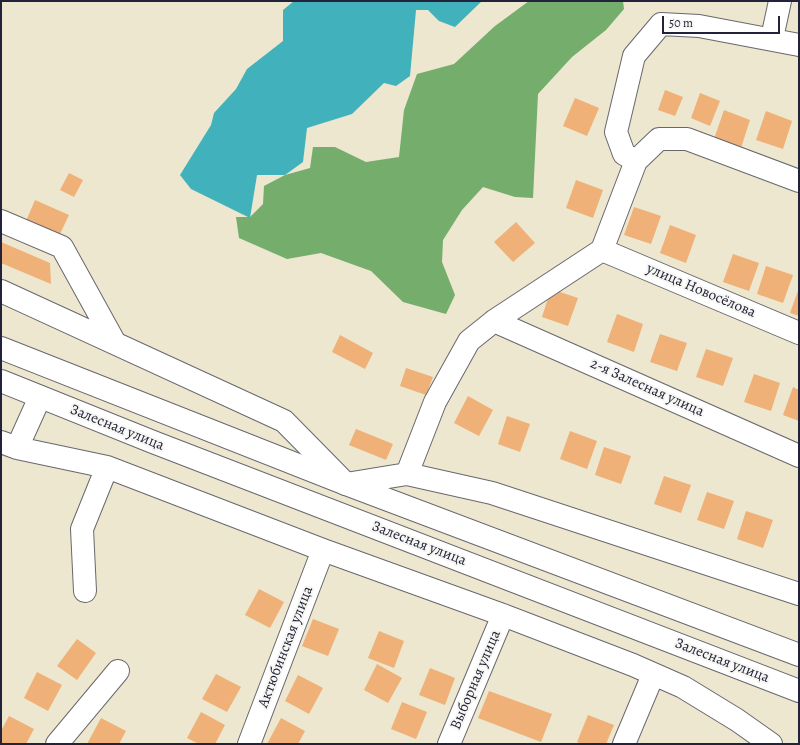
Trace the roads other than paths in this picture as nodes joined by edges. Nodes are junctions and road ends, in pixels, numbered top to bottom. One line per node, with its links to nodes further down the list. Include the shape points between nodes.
1 (780, 1): 2 (street)
2 (772, 38): 3 (street); 4 (street, via 699,26 661,24 634,56 616,132 624,154)
3 (799, 45)
4 (636, 161): 5 (street, via 659,139 687,139); 7 (street)
5 (799, 181)
6 (1, 221): 11 (street, via 62,246)
7 (602, 250): 9 (street); 10 (street, улица Новосёлова)
8 (1, 292): 11 (street, Залесная улица)
9 (494, 321): 16 (street, 2-я Залесная улица); 18 (street, via 468,341 436,402)
10 (799, 333)
11 (114, 343): 19 (street, Залесная улица, via 284,421)
12 (1, 348): 19 (street, Залесная улица)
13 (1, 381): 14 (street, Залесная улица)
14 (40, 397): 15 (street); 27 (street, Залесная улица)
15 (9, 445): 17 (street)
16 (799, 456)
17 (107, 466): 20 (street); 21 (street, via 82,528)
18 (407, 474): 19 (street); 22 (street, via 492,493)
19 (346, 484): 24 (street, Залесная улица)
20 (323, 550): 23 (street); 29 (street, Актюбинская улица)
21 (85, 591)
22 (799, 594)
23 (502, 615): 26 (street); 30 (street, Выборная улица)
24 (799, 655)
25 (118, 671): 28 (street)
26 (653, 675): 31 (street); 32 (street, via 683,687)
27 (799, 691)
28 (57, 744)
29 (249, 744)
30 (449, 744)
31 (624, 744)
32 (771, 744)

